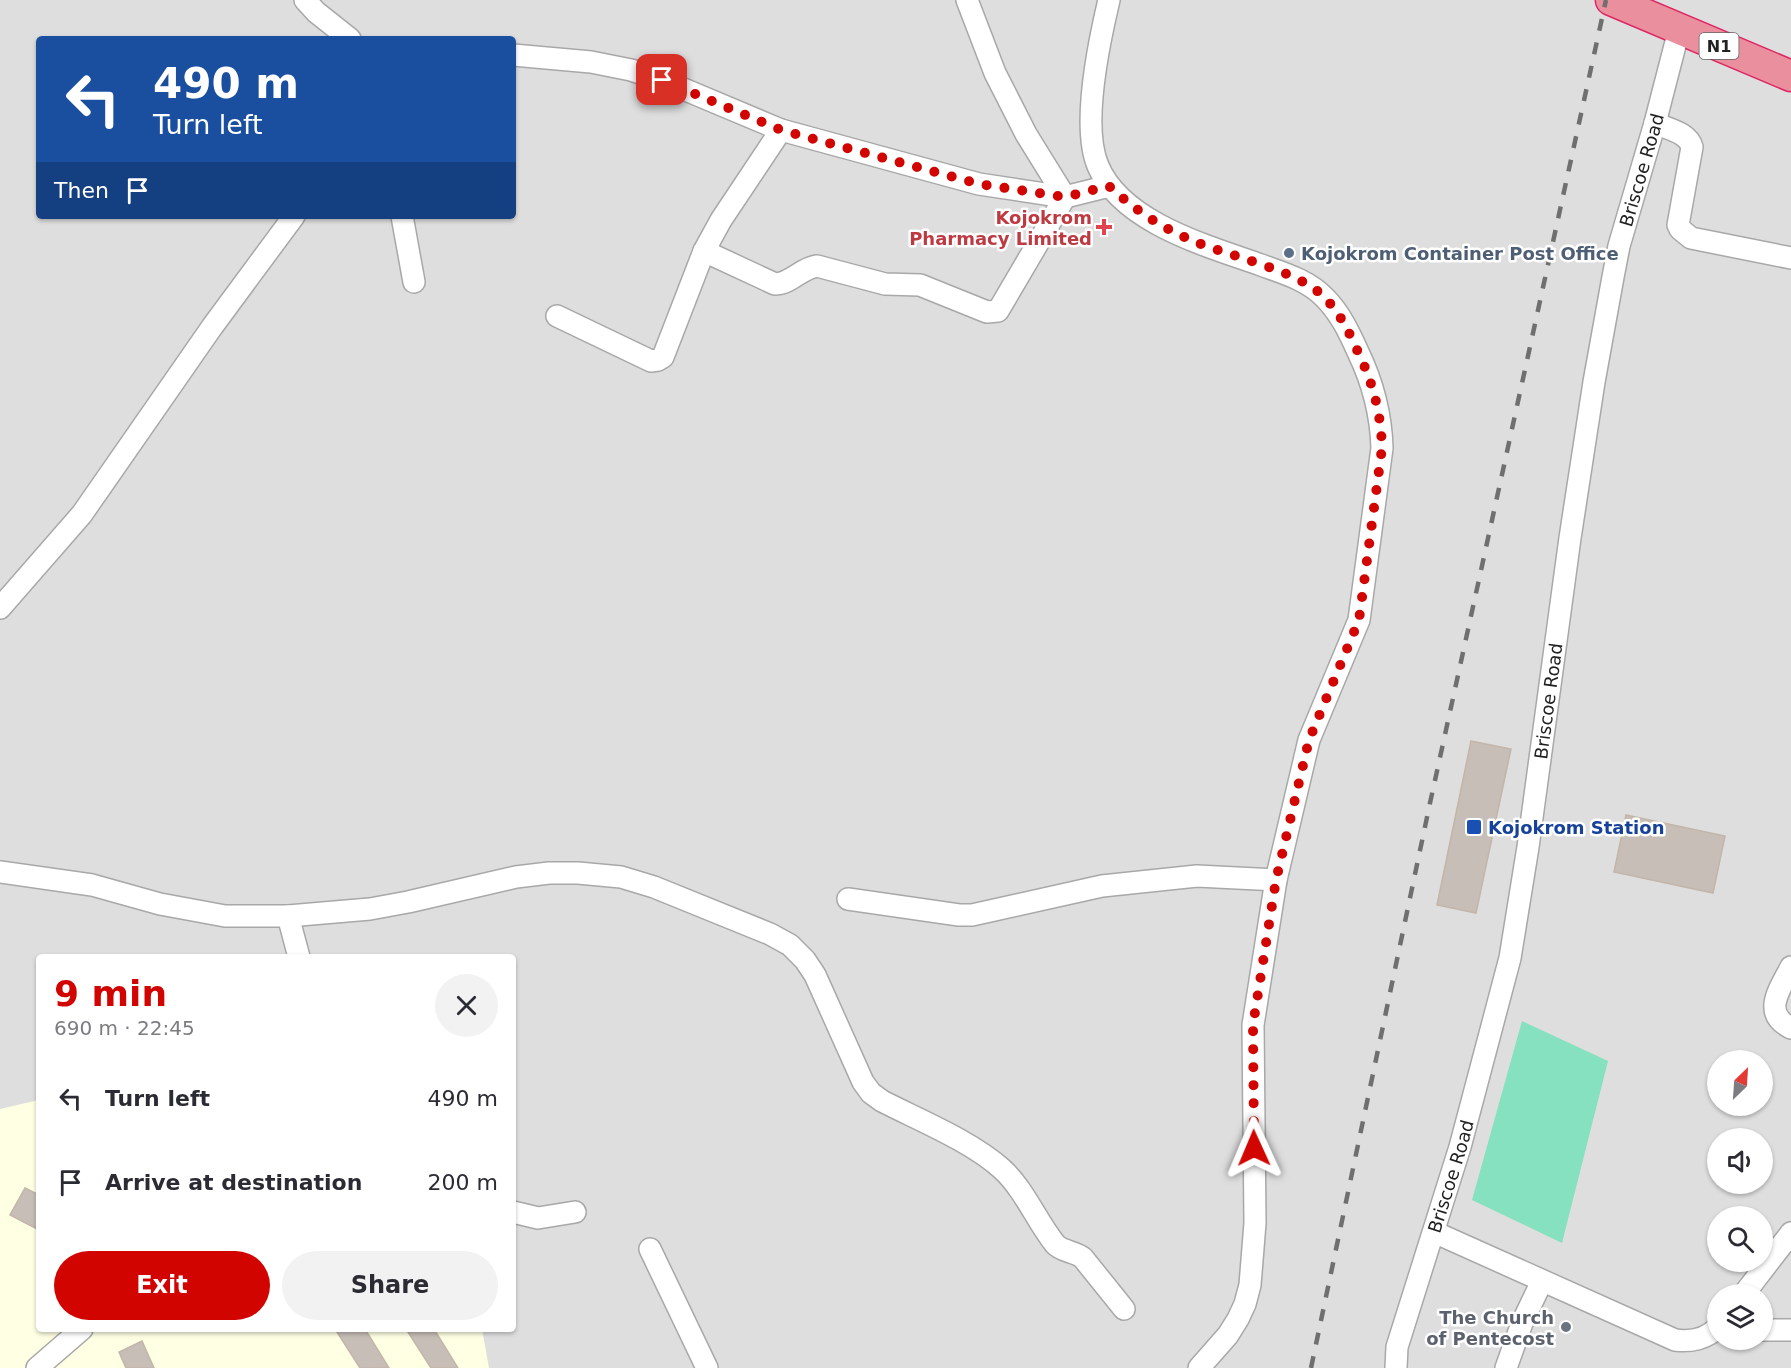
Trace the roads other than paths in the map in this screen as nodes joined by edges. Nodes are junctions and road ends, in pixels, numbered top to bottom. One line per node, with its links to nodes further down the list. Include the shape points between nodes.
1 (305, 0): 6 (street)
2 (967, 0): 12 (street, via 995,73)
3 (1109, 0): 11 (street, via 1092,96 1091,143)
4 (1611, 0): 5 (highway, N1)
5 (1679, 30): 8 (highway, N1); 9 (street, Briscoe Road)
6 (346, 36)
7 (516, 55): 10 (street, via 631,70)
8 (1791, 76)
9 (1655, 123): 16 (street, via 1685,136 1692,147 1680,229 1691,238); 29 (street, Briscoe Road, via 1619,246 1594,382 1510,958)
10 (781, 130): 12 (street, via 979,184); 15 (street)
11 (1109, 186): 12 (street); 21 (street, via 1134,209 1169,230 1300,279 1324,296 1342,318 1376,396 1382,448 1359,620 1309,740)
12 (1065, 197): 15 (street, via 1002,307 993,313 920,285 885,284 817,266 774,284)
13 (292, 219): 19 (street, via 82,514)
14 (403, 219): 17 (street)
15 (704, 251): 18 (street, via 666,352 658,360 651,361)
16 (1791, 258)
17 (414, 282)
18 (557, 316)
19 (0, 607)
20 (0, 872): 23 (street, via 108,889 200,913)
21 (1276, 880): 22 (street, via 1197,876 1116,884 972,915); 41 (street, via 1253,1025 1254,1224 1250,1285 1238,1319)
22 (848, 899)
23 (288, 916): 24 (street); 34 (street, via 370,909 516,877 578,873 654,887 770,934 790,945 805,960 871,1093 1001,1168 1056,1245 1083,1258)
24 (298, 954)
25 (1791, 967): 26 (street, via 1774,1008 1777,1018)
26 (1791, 1028)
27 (575, 1212): 28 (street, via 538,1218)
28 (516, 1213)
29 (1434, 1232): 32 (street); 42 (street, Briscoe Road, via 1397,1347)
30 (1791, 1233): 33 (street)
31 (650, 1249): 40 (street)
32 (1542, 1281): 38 (street, via 1675,1340 1694,1341); 43 (street, via 1521,1323)
33 (1752, 1284)
34 (1124, 1309)
35 (1773, 1329): 36 (street)
36 (1791, 1330)
37 (79, 1332): 39 (street)
38 (1707, 1334)
39 (37, 1368)
40 (707, 1368)
41 (1199, 1368)
42 (1396, 1368)
43 (1506, 1368)

